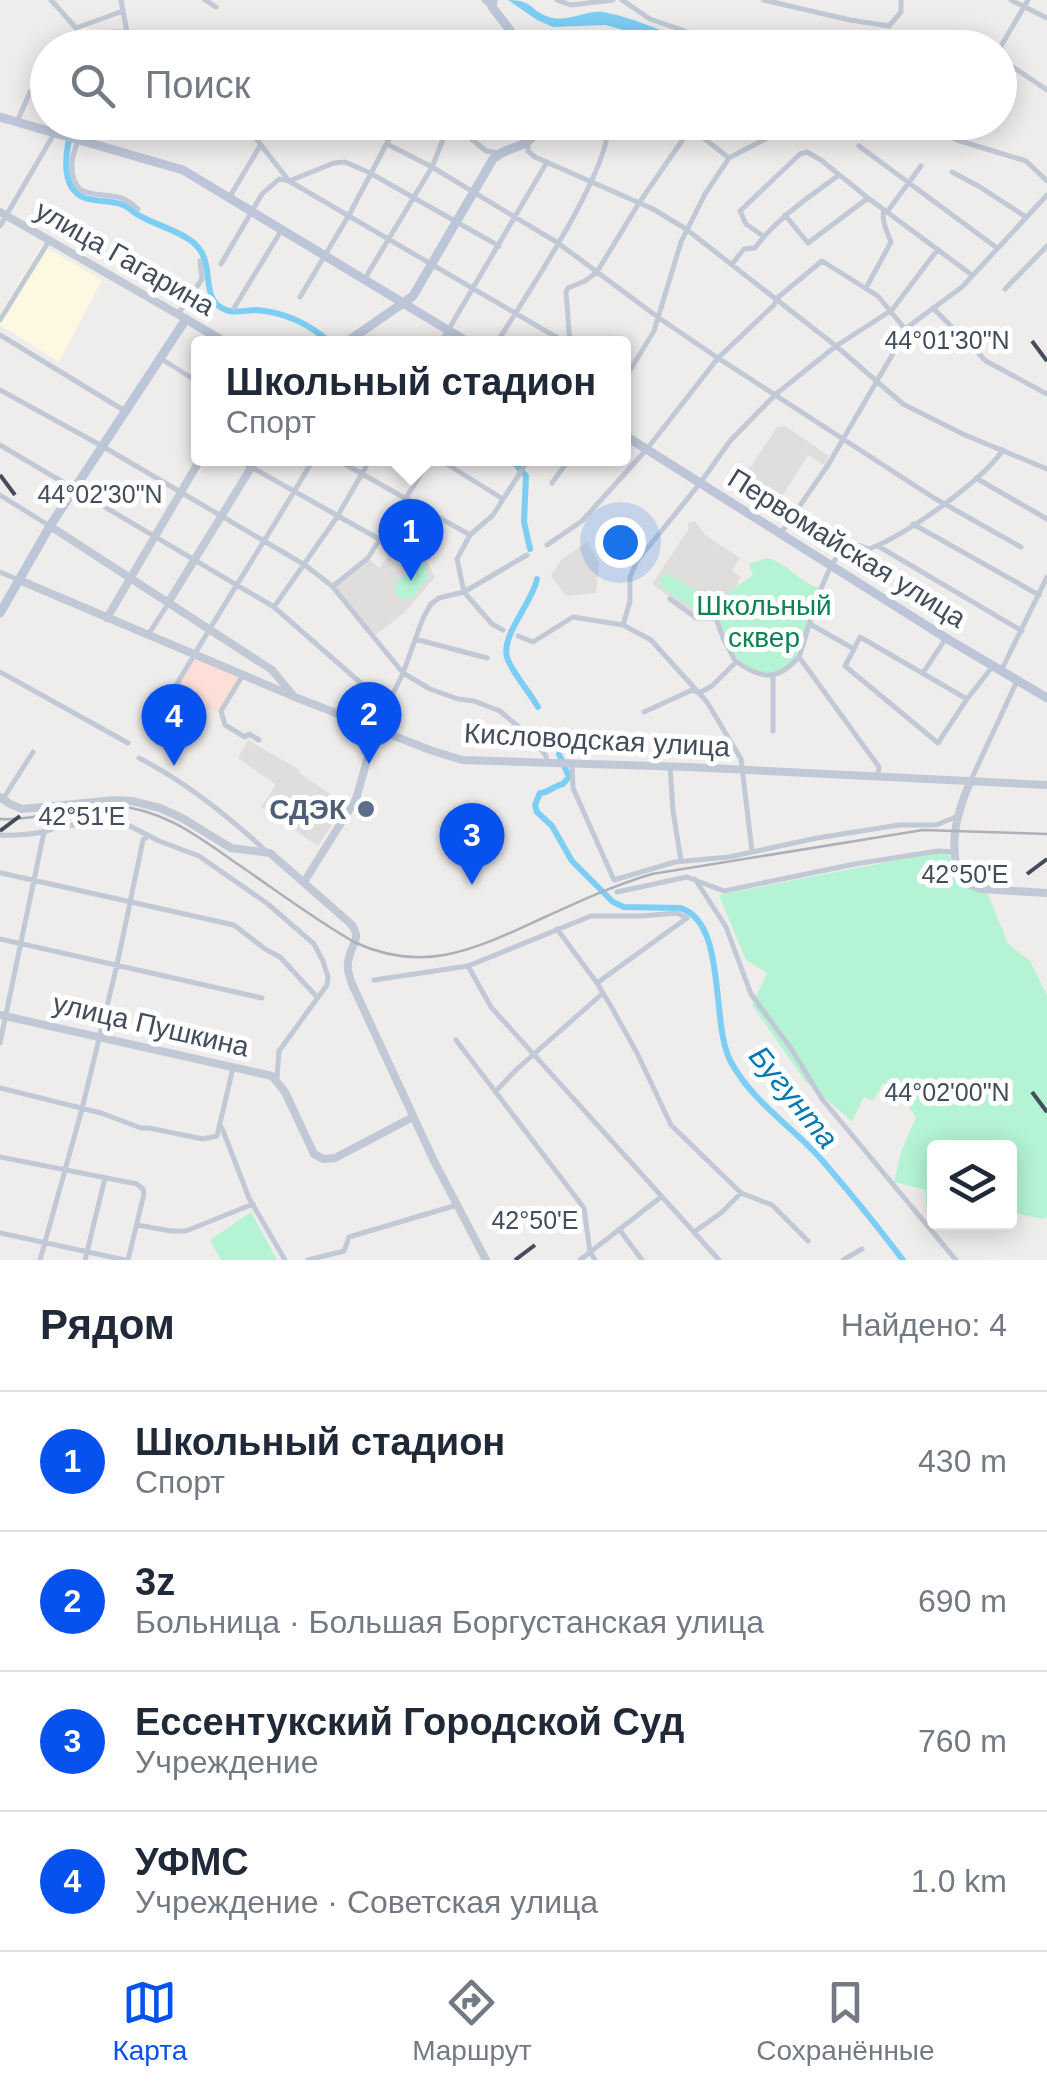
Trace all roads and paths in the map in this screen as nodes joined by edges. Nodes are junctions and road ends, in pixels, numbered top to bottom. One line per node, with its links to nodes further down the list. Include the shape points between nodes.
1 (51, 0): 15 (street, via 76,28)
2 (121, 0): 15 (street)
3 (205, 0): 14 (street)
4 (558, 0): 5 (street)
5 (613, 0)
6 (622, 0): 12 (street)
7 (764, 0): 11 (street)
8 (901, 0): 11 (street, via 889,26)
9 (1011, 0): 13 (street)
10 (489, 2): 18 (main road)
11 (777, 2)
12 (634, 3): 19 (street, via 650,19)
13 (1026, 3): 16 (street); 20 (street)
14 (216, 8)
15 (124, 11): 17 (street)
16 (1047, 18)
17 (128, 30)
18 (510, 30)
19 (679, 30)
20 (1010, 30)
21 (1017, 70): 22 (street)
22 (1047, 90)
23 (30, 92): 25 (street)
24 (0, 117): 25 (main road)
25 (17, 122): 26 (main road)
26 (30, 126)
27 (50, 140): 64 (street)
28 (76, 140): 62 (street, via 77,185)
29 (83, 140): 58 (main road, via 183,170)
30 (256, 140): 42 (street)
31 (389, 140): 41 (street)
32 (443, 140): 48 (street)
33 (473, 140): 44 (street)
34 (531, 140): 40 (main road)
35 (608, 140): 54 (street)
36 (682, 140): 61 (street)
37 (705, 140): 45 (street)
38 (763, 140): 45 (street)
39 (957, 140): 52 (street, via 1026,161)
40 (528, 143): 44 (main road); 46 (street, via 528,151)
41 (387, 144): 48 (street); 50 (street)
42 (260, 146): 53 (street); 58 (street)
43 (859, 146): 55 (street)
44 (499, 153): 56 (main road)
45 (730, 158): 72 (street)
46 (547, 162): 54 (street); 68 (street)
47 (920, 166): 55 (street)
48 (432, 167): 56 (street); 59 (street)
49 (952, 172): 69 (street)
50 (370, 173): 53 (street, via 345,162); 59 (street); 66 (street)
51 (840, 174): 60 (street); 67 (street); 74 (street, via 800,154 740,211)
52 (1047, 180)
53 (289, 181): 65 (street, via 270,186); 66 (street)
54 (591, 181): 61 (street); 77 (street)
55 (909, 181): 63 (street); 80 (street)
56 (474, 192): 68 (street); 70 (main road)
57 (1047, 194): 69 (street)
58 (229, 198): 65 (main road)
59 (415, 198): 70 (street); 75 (street)
60 (868, 198): 63 (street); 67 (street, via 808,243)
61 (639, 203): 72 (street); 87 (street)
62 (138, 209)
63 (886, 211): 81 (street); 91 (street, via 891,242)
64 (3, 214): 71 (street); 76 (street, улица Гагарина)
65 (252, 214): 73 (main road); 84 (street)
66 (349, 215): 75 (street); 82 (street)
67 (786, 215): 74 (street)
68 (516, 217): 77 (street); 78 (street)
69 (1026, 217): 80 (street)
70 (455, 223): 78 (street); 85 (main road)
71 (0, 226)
72 (686, 228): 86 (street); 101 (street)
73 (282, 231): 82 (main road); 96 (street)
74 (763, 236): 86 (street)
75 (389, 239): 85 (street); 89 (street)
76 (50, 241): 100 (street, улица Гагарина); 102 (street)
77 (558, 243): 87 (street); 99 (street)
78 (499, 246): 90 (street)
79 (1047, 246): 92 (street)
80 (997, 248): 88 (street)
81 (938, 249): 88 (street); 98 (street)
82 (324, 255): 89 (main road); 93 (street)
83 (200, 261): 100 (street, via 202,279)
84 (221, 264)
85 (431, 264): 90 (street); 95 (main road)
86 (732, 264): 94 (street)
87 (596, 272): 101 (street); 112 (street, via 566,292)
88 (972, 275): 97 (street)
89 (364, 280): 95 (main road)
90 (473, 288): 99 (street); 104 (street)
91 (866, 288): 94 (street, via 822,261); 98 (street)
92 (1005, 289)
93 (300, 297)
94 (776, 299): 113 (street); 115 (street)
95 (403, 304): 104 (main road); 107 (main road)
96 (234, 308)
97 (933, 308): 103 (street); 121 (street, via 978,355)
98 (892, 310): 103 (street); 113 (street)
99 (515, 313): 110 (street); 111 (street)
100 (182, 316): 106 (main road, улица Гагарина); 114 (main road)
101 (659, 318): 115 (street); 116 (street)
102 (0, 320)
103 (904, 328): 118 (street)
104 (448, 330): 108 (street); 109 (main road)
105 (0, 334): 122 (street)
106 (215, 336)
107 (356, 336)
108 (445, 336)
109 (458, 336)
110 (501, 336)
111 (555, 336)
112 (569, 336)
113 (836, 346): 118 (street); 120 (street)
114 (160, 358): 117 (street); 122 (main road)
115 (718, 358): 120 (street); 127 (street)
116 (631, 369)
117 (191, 378)
118 (878, 381): 123 (street); 128 (street, via 916,412)
119 (0, 390): 126 (street)
120 (776, 394): 123 (street); 142 (street)
121 (1047, 394)
122 (124, 412): 126 (main road)
123 (844, 438): 150 (street); 156 (street)
124 (631, 439): 127 (main road, Первомайская улица)
125 (0, 445): 144 (street)
126 (102, 446): 144 (main road); 145 (street)
127 (647, 449): 142 (main road, Первомайская улица); 161 (street, via 575,528)
128 (1004, 450): 139 (street); 141 (street)
129 (197, 466): 145 (street)
130 (249, 466): 138 (street)
131 (309, 466): 146 (street)
132 (348, 466): 140 (street)
133 (366, 466): 140 (street)
134 (428, 466): 148 (street)
135 (447, 466): 149 (street)
136 (524, 466): 149 (street)
137 (564, 466): 143 (street)
138 (252, 468): 146 (street); 151 (street)
139 (1047, 469)
140 (362, 474): 148 (street); 152 (street)
141 (976, 478): 150 (street); 153 (street)
142 (702, 482): 156 (main road, Первомайская улица); 182 (street, via 637,560)
143 (552, 483)
144 (74, 489): 155 (main road); 158 (street)
145 (181, 492): 151 (street); 158 (street)
146 (294, 492): 152 (street); 160 (street)
147 (0, 495): 155 (street)
148 (404, 498): 157 (street); 159 (street)
149 (503, 499): 157 (street)
150 (944, 504): 154 (street); 163 (street)
151 (223, 516): 160 (street); 165 (street)
152 (337, 516): 159 (street); 167 (street)
153 (1047, 519)
154 (913, 524): 162 (street); 175 (street)
155 (50, 526): 170 (street); 171 (main road)
156 (781, 533): 166 (main road, Первомайская улица)
157 (470, 535): 174 (street, via 457,558)
158 (156, 536): 165 (street); 170 (street)
159 (379, 539): 173 (street, via 368,558)
160 (265, 542): 167 (street); 172 (street)
161 (547, 545)
162 (878, 546): 166 (street, via 846,548); 185 (street)
163 (1021, 547)
164 (526, 555): 174 (street)
165 (194, 560): 172 (street); 177 (street)
166 (830, 565): 181 (street); 188 (main road, Первомайская улица)
167 (304, 566): 173 (street); 178 (street)
168 (0, 572): 171 (street, Кисловодская улица)
169 (1047, 577): 175 (street)
170 (130, 578): 177 (street); 180 (street)
171 (19, 580): 179 (main road); 180 (street, Кисловодская улица)
172 (236, 586): 178 (street); 183 (street)
173 (332, 586): 198 (street)
174 (464, 592): 184 (street); 189 (street, via 431,604)
175 (1039, 595): 185 (street)
176 (670, 599): 194 (street, via 696,618 716,618)
177 (168, 603): 183 (street); 186 (street)
178 (274, 607): 208 (street)
179 (0, 613)
180 (107, 618): 186 (street, Кисловодская улица)
181 (810, 624): 190 (street); 192 (street)
182 (623, 625): 187 (street, via 572,617 533,642); 204 (street, via 651,640)
183 (210, 629): 191 (street); 196 (street)
184 (503, 630)
185 (1022, 630): 195 (street)
186 (148, 635): 191 (street, Кисловодская улица)
187 (518, 636)
188 (946, 638): 195 (main road, Первомайская улица); 199 (street)
189 (416, 639): 193 (street); 198 (street)
190 (854, 649): 199 (street, via 860,637); 207 (street, via 845,666 938,743)
191 (194, 654): 200 (street, Кисловодская улица); 212 (street, via 157,718)
192 (799, 657): 201 (street); 221 (street, via 879,767)
193 (486, 658)
194 (736, 662): 201 (street, via 758,676); 204 (street)
195 (997, 669): 202 (main road, Первомайская улица); 207 (street)
196 (272, 670): 203 (street, via 274,677); 205 (street)
197 (0, 672): 214 (street)
198 (403, 672): 208 (street); 217 (street, via 430,689 500,711 534,740)
199 (922, 673): 207 (street)
200 (243, 675): 203 (street, Кисловодская улица); 213 (street, via 222,712 225,724)
201 (773, 675): 211 (street)
202 (1017, 681): 206 (main road, Первомайская улица); 222 (street)
203 (264, 684): 205 (street, Кисловодская улица)
204 (699, 693): 209 (street, via 692,690); 220 (street)
205 (295, 697): 210 (street, Кисловодская улица)
206 (1047, 698)
207 (967, 699)
208 (388, 706): 210 (street)
209 (644, 712)
210 (376, 729): 217 (street, Кисловодская улица, via 462,760); 236 (street, via 356,798)
211 (773, 731)
212 (159, 738)
213 (259, 740)
214 (128, 743)
215 (34, 752): 224 (street)
216 (139, 758): 229 (street, via 218,808)
217 (546, 762): 218 (street, Кисловодская улица)
218 (571, 763): 219 (street, Кисловодская улица); 232 (street, via 573,788 614,880)
219 (670, 766): 220 (street, Кисловодская улица); 232 (street)
220 (743, 770): 221 (street, Кисловодская улица); 230 (street)
221 (878, 777): 222 (street, Кисловодская улица)
222 (970, 782): 223 (street, Кисловодская улица); 225 (street)
223 (1047, 785)
224 (1, 798): 229 (street, via 30,810 95,800 142,803 230,848)
225 (956, 817): 230 (street, via 936,826 888,827); 231 (street)
226 (44, 832): 227 (street); 228 (street, via 64,824 120,824); 235 (street)
227 (0, 835)
228 (144, 836): 239 (street); 248 (street, via 199,856 308,938 328,977)
229 (266, 850): 236 (street)
230 (752, 850): 232 (street)
231 (954, 852): 234 (street, via 724,891); 238 (street, via 962,882)
232 (681, 862)
233 (1, 872): 235 (street)
234 (695, 879): 237 (street); 290 (street, via 726,927 746,987 822,1099)
235 (35, 881): 239 (street); 242 (street)
236 (304, 882): 260 (street, via 355,928 350,978)
237 (617, 892)
238 (1047, 893)
239 (131, 900): 243 (street); 248 (street, via 234,924 280,957)
240 (558, 929): 244 (street); 246 (street); 246 (street, via 591,916 686,918)
241 (0, 939): 242 (street)
242 (22, 944): 243 (street); 250 (street)
243 (118, 965): 249 (street); 251 (street)
244 (468, 966): 245 (street); 254 (street, via 491,1006)
245 (374, 980)
246 (597, 983): 247 (street)
247 (603, 994): 254 (street); 267 (street, via 671,1125)
248 (318, 997): 256 (street, via 279,1051)
249 (262, 998)
250 (3, 1016): 251 (street, улица Пушкина); 253 (street)
251 (100, 1037): 255 (street, улица Пушкина); 259 (street)
252 (456, 1040): 258 (street)
253 (0, 1043)
254 (534, 1054): 258 (street); 268 (street)
255 (233, 1068): 256 (street, улица Пушкина); 261 (street)
256 (276, 1079): 260 (street, улица Пушкина, via 323,1159)
257 (0, 1088): 259 (street)
258 (496, 1092): 278 (street, via 584,1208)
259 (82, 1109): 262 (street, via 141,1128 203,1140); 265 (street)
260 (413, 1117): 270 (street)
261 (221, 1126): 262 (street); 263 (street)
262 (217, 1136): 263 (street, via 216,1142)
263 (227, 1142): 269 (street)
264 (0, 1156): 265 (street)
265 (65, 1170): 266 (street); 276 (street)
266 (105, 1178): 271 (street, via 142,1189); 279 (street)
267 (740, 1193): 273 (street); 275 (street, via 772,1205)
268 (662, 1196): 272 (street); 273 (street)
269 (253, 1204): 271 (street, via 186,1231); 282 (street)
270 (457, 1205): 283 (street, via 349,1237 344,1251); 284 (street)
271 (136, 1225): 281 (street)
272 (620, 1229): 278 (street); 287 (street)
273 (694, 1232): 288 (street)
274 (0, 1234): 276 (street)
275 (808, 1240)
276 (44, 1244): 279 (street); 280 (street)
277 (862, 1249): 289 (street)
278 (590, 1252): 285 (street); 286 (street)
279 (86, 1256): 281 (street)
280 (40, 1260)
281 (126, 1260)
282 (286, 1260)
283 (308, 1260)
284 (486, 1260)
285 (580, 1260)
286 (596, 1260)
287 (642, 1260)
288 (719, 1260)
289 (843, 1260)
290 (956, 1260)

